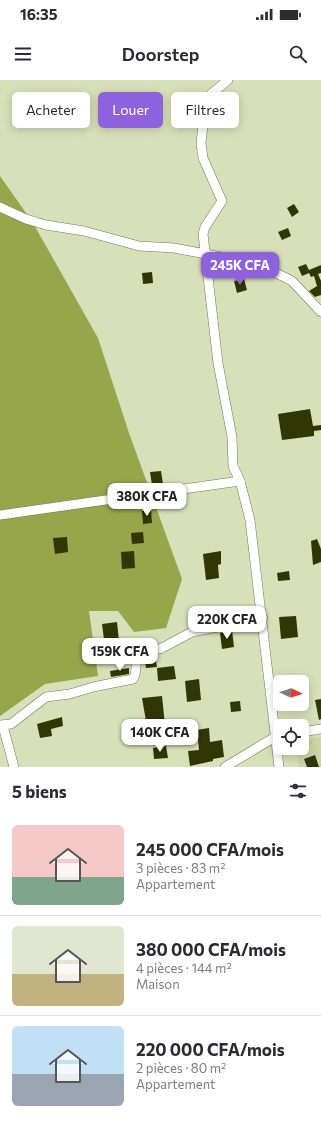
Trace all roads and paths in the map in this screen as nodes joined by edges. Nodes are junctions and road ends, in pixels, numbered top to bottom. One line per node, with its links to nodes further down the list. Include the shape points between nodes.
1 (228, 80): 3 (street, via 207,99 203,109 202,153 222,201 204,230)
2 (0, 206): 3 (street, via 20,217 46,225 84,231 139,246 174,248)
3 (205, 254): 4 (street, via 247,261 277,272 292,281); 5 (street, via 218,363 232,437 233,466)
4 (321, 312)
5 (240, 481): 6 (street); 7 (street, via 250,520)
6 (0, 515)
7 (263, 618): 8 (street); 9 (street, via 192,632 160,649 140,650 133,679 46,697 11,724)
8 (275, 719)
9 (1, 726): 14 (street)
10 (321, 729): 11 (street)
11 (309, 731)
12 (273, 739): 15 (street)
13 (278, 755): 16 (street)
14 (14, 767)
15 (225, 767)
16 (279, 767)

